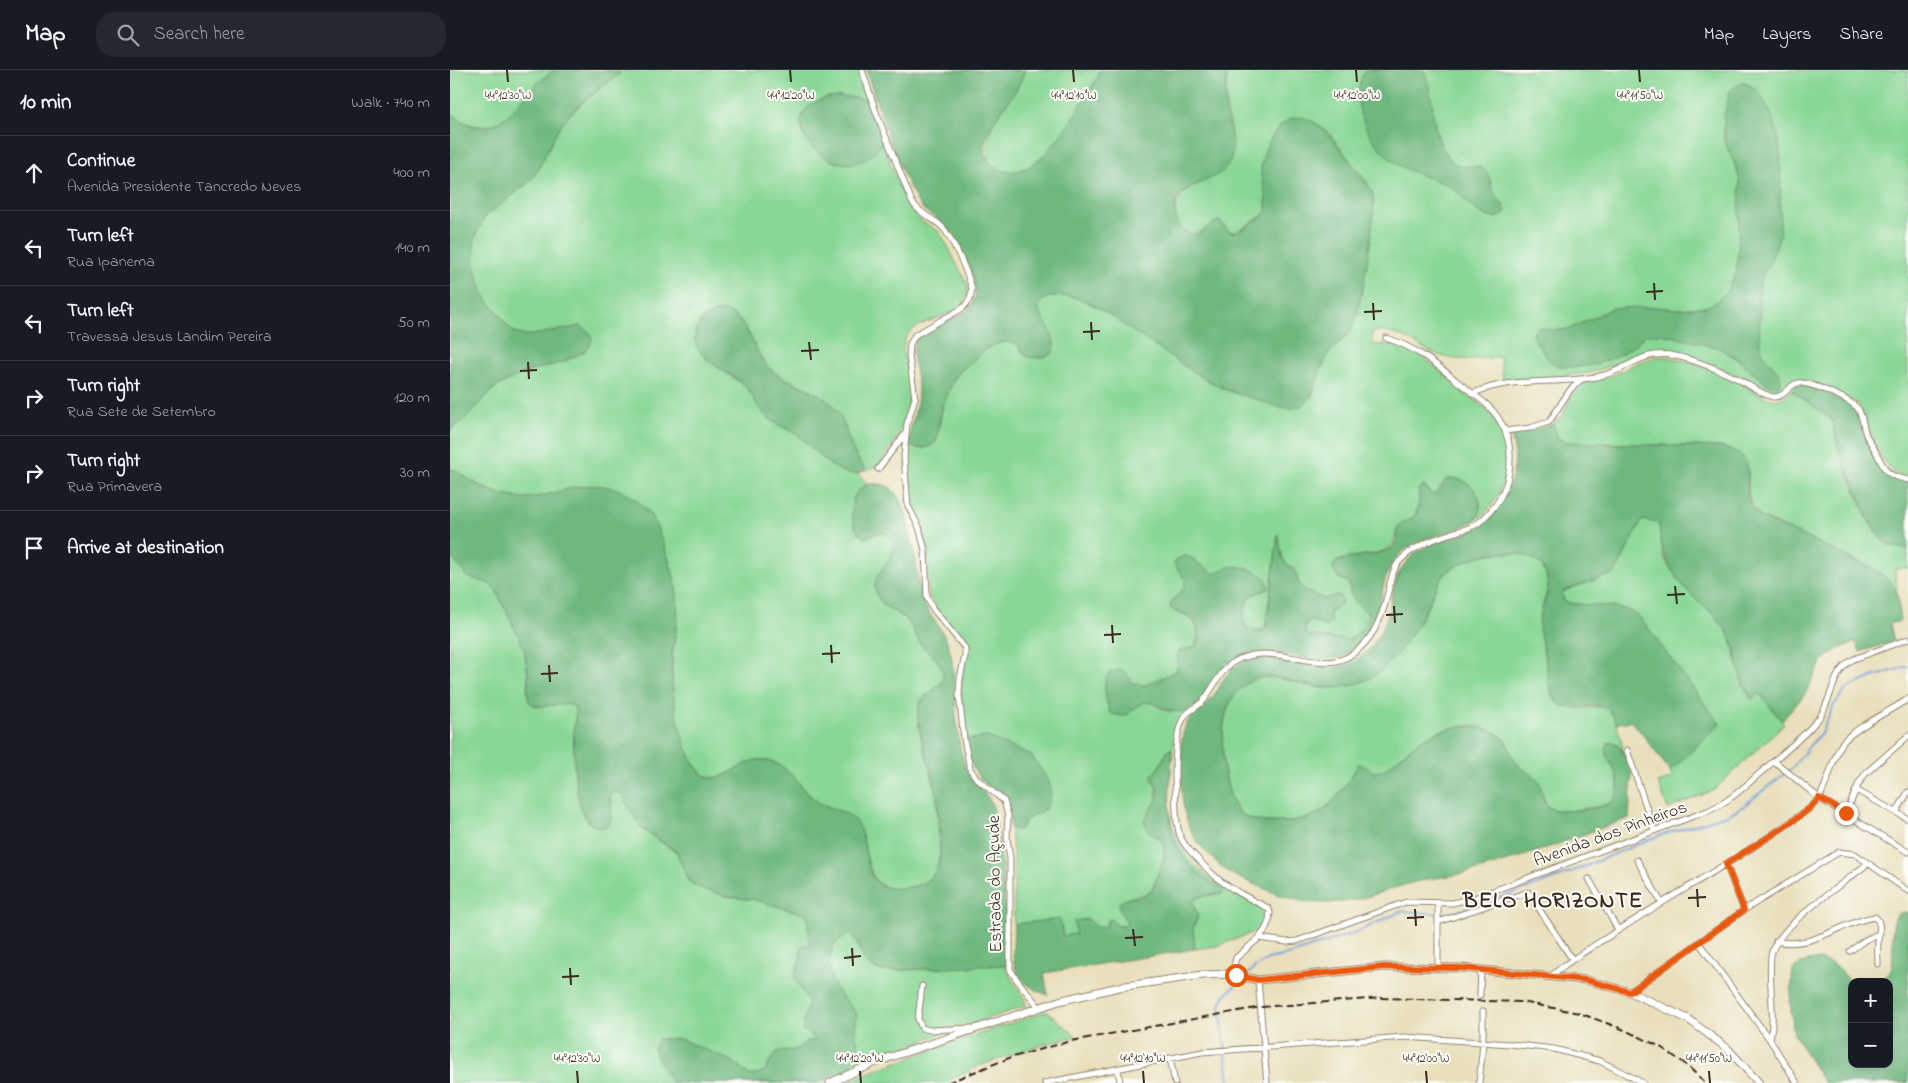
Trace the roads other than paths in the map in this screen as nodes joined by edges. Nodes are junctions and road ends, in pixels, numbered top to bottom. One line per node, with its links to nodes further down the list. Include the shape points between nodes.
1 (862, 70): 6 (street, Estrada do Açude, via 912,202 920,213 945,230 972,289 963,308 912,339 909,356 915,398)
2 (1386, 338): 4 (street, via 1418,351)
3 (1582, 379): 4 (street, via 1507,384); 5 (street, via 1570,390 1549,422); 8 (street, via 1608,374 1657,354 1698,362 1773,398 1783,395 1795,383 1805,383 1855,406 1883,468 1893,476)
4 (1472, 394): 5 (street, via 1494,412)
5 (1505, 431): 33 (street, via 1511,468 1507,484 1493,508 1467,529 1424,544 1405,556 1393,571 1376,628 1355,652 1329,662 1270,653 1240,659 1225,668 1203,701 1184,717 1175,771 1178,831 1187,847 1216,878 1269,909 1269,922)
6 (905, 433): 7 (street); 47 (street, Estrada do Açude, via 908,506 919,527 925,550 927,597 965,651 959,695 970,769 1004,801 1007,809 1010,969)
7 (878, 468)
8 (1908, 480)
9 (1908, 639): 13 (street, Avenida dos Pinheiros, via 1847,664 1838,675 1820,716)
10 (1908, 699): 16 (street, via 1843,743)
11 (1908, 736): 14 (street, via 1870,768)
12 (1626, 750): 20 (street)
13 (1774, 761): 16 (street); 20 (street, Avenida dos Pinheiros, via 1718,807)
14 (1856, 790): 17 (street); 18 (street)
15 (1908, 792): 17 (street)
16 (1819, 798): 18 (street); 23 (street, via 1803,813)
17 (1897, 812): 19 (street)
18 (1846, 813): 21 (street)
19 (1908, 818)
20 (1654, 830): 28 (street, Avenida dos Pinheiros, via 1474,898)
21 (1908, 852)
22 (1637, 860): 27 (street)
23 (1726, 864): 27 (street); 29 (street)
24 (1867, 864): 26 (street); 29 (street, via 1852,853 1838,852); 34 (street, via 1815,905)
25 (1589, 879): 31 (street)
26 (1908, 891)
27 (1661, 902): 31 (street)
28 (1438, 906): 30 (street); 33 (street, Avenida dos Pinheiros, via 1406,902 1297,941)
29 (1744, 910): 35 (street)
30 (1438, 920): 37 (street, via 1528,892); 39 (street)
31 (1618, 930): 37 (street)
32 (1880, 932): 34 (street, via 1879,922 1873,917 1804,943); 36 (street); 38 (street)
33 (1259, 938): 41 (street, via 1236,958)
34 (1776, 942): 50 (street, via 1770,964 1774,1008)
35 (1699, 943): 45 (street); 50 (street)
36 (1850, 951)
37 (1572, 960): 42 (street)
38 (1878, 964)
39 (1438, 968): 40 (street); 43 (street, via 1384,967)
40 (1482, 970): 42 (street); 46 (street)
41 (1234, 974): 43 (street); 47 (street, via 1119,987 1070,997)
42 (1551, 976): 45 (street, via 1586,980)
43 (1257, 979): 52 (street)
44 (922, 986): 49 (street, via 918,1019 922,1028)
45 (1630, 992): 62 (street, via 1688,1019 1728,1050)
46 (1480, 995)
47 (1039, 1008): 49 (street)
48 (1483, 1011): 51 (street)
49 (976, 1028): 55 (street, via 876,1062)
50 (1770, 1040): 63 (street)
51 (1483, 1043): 52 (street, via 1394,1037); 60 (street); 61 (street, via 1572,1053 1600,1061)
52 (1264, 1047): 53 (street); 59 (street)
53 (1170, 1058): 54 (street); 58 (street)
54 (1118, 1068): 56 (street); 57 (street)
55 (830, 1083)
56 (1045, 1083)
57 (1120, 1083)
58 (1175, 1083)
59 (1267, 1083)
60 (1479, 1083)
61 (1643, 1083)
62 (1760, 1083)
63 (1797, 1083)

